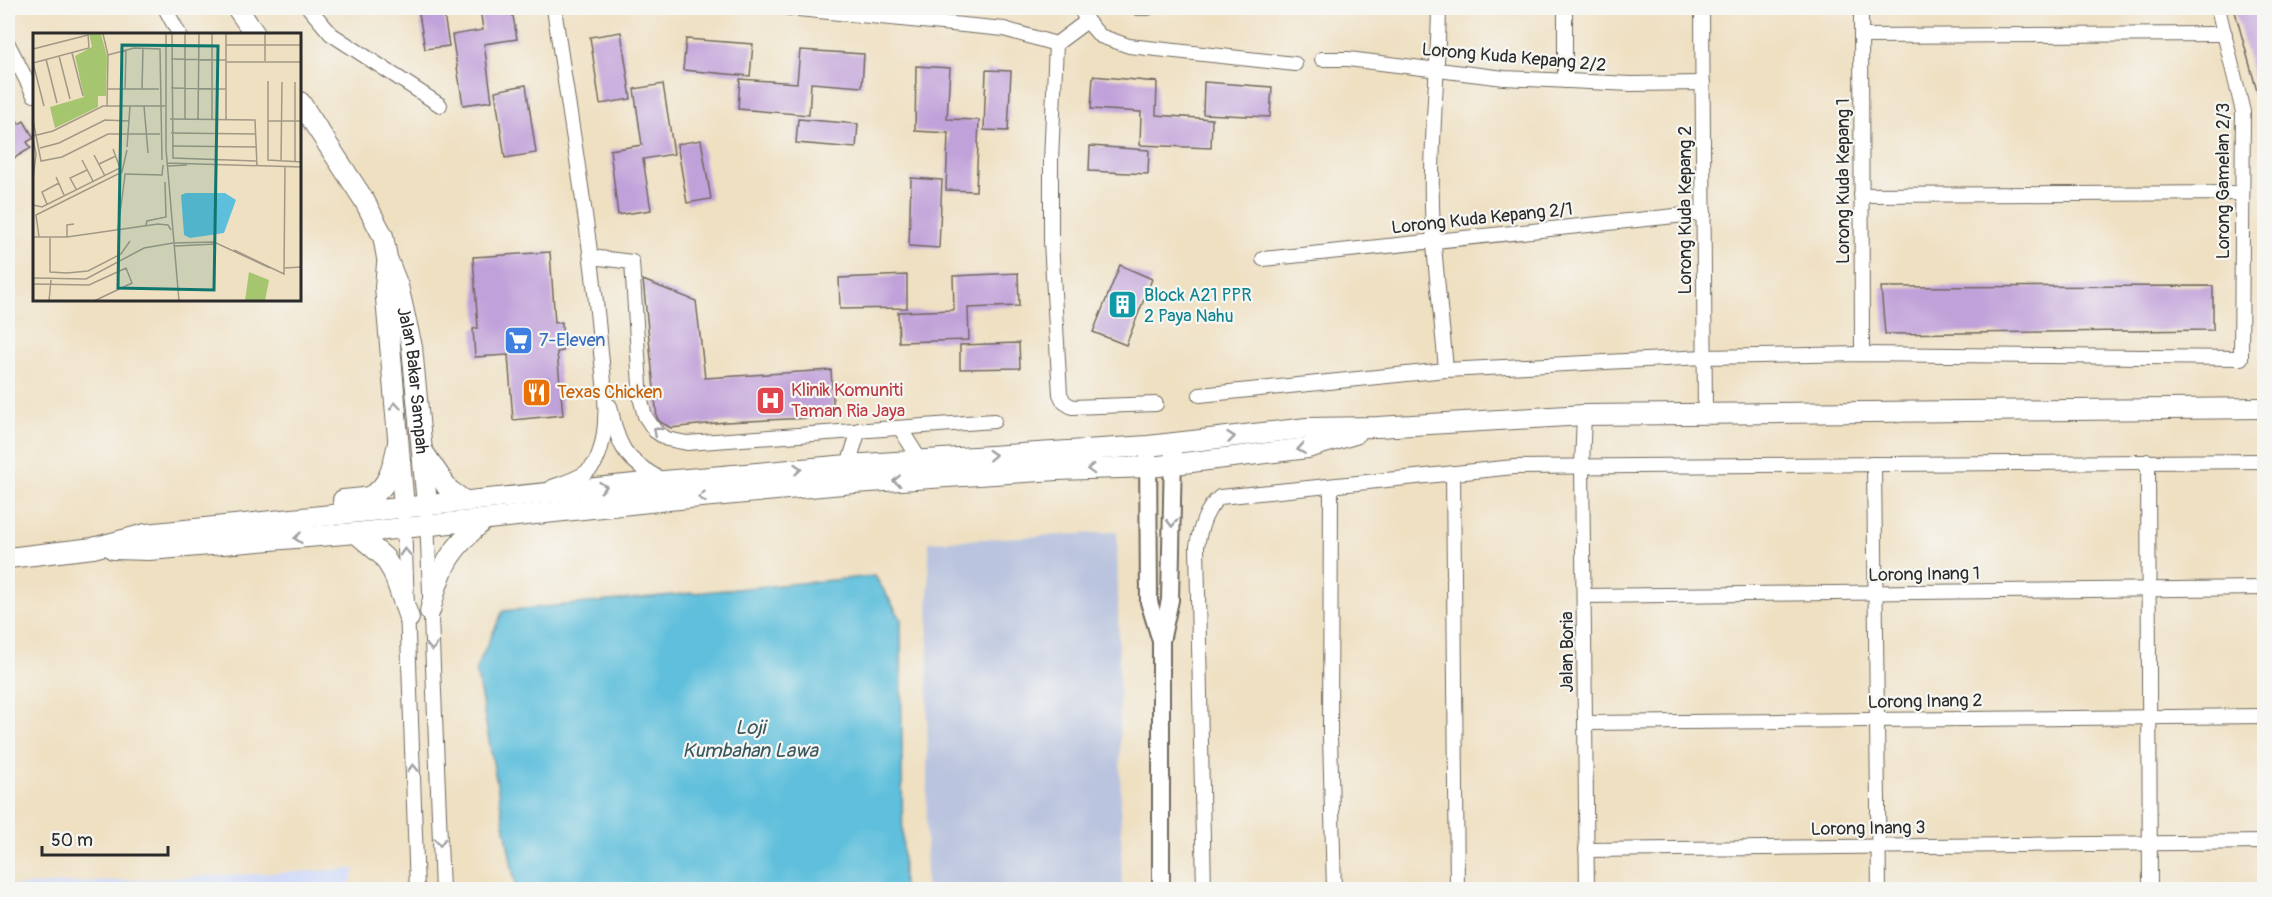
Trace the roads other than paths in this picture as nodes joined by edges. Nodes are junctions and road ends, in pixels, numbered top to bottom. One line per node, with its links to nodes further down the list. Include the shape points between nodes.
1 (165, 8): 15 (street)
2 (237, 8): 16 (main road)
3 (309, 8): 28 (street, via 331,34)
4 (554, 8): 33 (street)
5 (788, 8): 20 (street, via 1004,29)
6 (1080, 8): 14 (street)
7 (1138, 8): 8 (street)
8 (1148, 8)
9 (1439, 8): 23 (street)
10 (1565, 8): 24 (street)
11 (1702, 8): 25 (street, Lorong Kuda Kepang 2)
12 (1861, 8): 18 (street, Lorong Kuda Kepang 1)
13 (2218, 8): 17 (street, Lorong Gamelan 2/3)
14 (1087, 21): 20 (street); 22 (street, via 1100,36 1129,46)
15 (178, 33)
16 (254, 33)
17 (2225, 34): 18 (street); 29 (street, Lorong Gamelan 2/3, via 2244,112)
18 (1861, 36): 30 (street, Lorong Kuda Kepang 1)
19 (8, 44): 26 (street)
20 (1056, 45): 41 (street, via 1051,242 1060,394 1072,407)
21 (1322, 59): 23 (street, Lorong Kuda Kepang 2/2)
22 (1295, 64)
23 (1438, 69): 24 (street, Lorong Kuda Kepang 2/2); 32 (street)
24 (1565, 81): 25 (street, Lorong Kuda Kepang 2/2)
25 (1703, 83): 31 (street, Lorong Kuda Kepang 2)
26 (33, 92)
27 (302, 105): 34 (main road, Jalan Bakar Sampah, via 364,200 382,236)
28 (440, 105)
29 (2242, 193): 30 (street); 36 (street, Lorong Gamelan 2/3, via 2241,358)
30 (1861, 195): 36 (street, Lorong Kuda Kepang 1)
31 (1704, 213): 32 (street, Lorong Kuda Kepang 2/1); 37 (street, Lorong Kuda Kepang 2)
32 (1433, 241): 35 (street, Lorong Kuda Kepang 2/1); 39 (street)
33 (591, 257): 38 (street); 48 (street, one-way to 33, via 687,443 667,439 650,424 641,401 632,262)
34 (387, 258): 49 (main road, Jalan Bakar Sampah, one-way to 34, via 385,287); 52 (main road, Jalan Bakar Sampah, via 398,286 412,347)
35 (1263, 259)
36 (1862, 354): 37 (street)
37 (1704, 357): 39 (street); 43 (street, Lorong Kuda Kepang 2)
38 (602, 363): 62 (street, via 617,438 624,452); 64 (street, via 605,417 597,461 578,477)
39 (1446, 370): 40 (street)
40 (1200, 395)
41 (1156, 405)
42 (2265, 408): 43 (main road)
43 (1705, 412): 44 (main road)
44 (1584, 415): 46 (main road); 58 (street, Jalan Boria)
45 (994, 421): 47 (street)
46 (1378, 427): 50 (main road, one-way to 46, via 1307,428); 56 (main road, one-way to 56, via 1308,448)
47 (900, 428): 48 (street); 53 (street)
48 (859, 430): 57 (street)
49 (398, 443): 67 (main road, Jalan Bakar Sampah); 72 (main road, via 391,472 370,496 233,515)
50 (1172, 443): 51 (main road); 56 (street)
51 (1148, 446): 53 (main road, one-way to 51); 60 (street)
52 (421, 448): 65 (main road, via 448,490); 66 (main road, Jalan Bakar Sampah)
53 (920, 460): 57 (main road)
54 (2148, 461): 55 (street); 59 (street); 76 (street)
55 (2265, 461)
56 (1173, 464): 60 (main road); 81 (street, one-way to 81, via 1170,600)
57 (848, 465): 62 (main road, one-way to 57)
58 (1582, 465): 59 (street); 61 (street); 78 (street, Jalan Boria)
59 (1874, 465): 77 (street)
60 (1150, 467): 68 (main road, one-way to 68, via 854,483); 81 (street, via 1149,602)
61 (1453, 474): 63 (street); 95 (street)
62 (664, 481): 64 (main road, one-way to 62)
63 (1331, 487): 93 (street, via 1221,497 1209,509 1199,535); 94 (street)
64 (534, 494): 65 (main road)
65 (463, 500): 66 (main road)
66 (427, 504): 67 (main road); 69 (street)
67 (404, 507): 70 (street); 72 (main road)
68 (484, 520): 69 (main road); 79 (main road, via 449,555)
69 (428, 526): 70 (main road); 79 (street)
70 (404, 528): 71 (main road); 80 (street, one-way to 70)
71 (356, 533): 73 (main road, one-way to 73, via 149,550); 80 (main road, via 384,557)
72 (146, 534): 73 (main road)
73 (93, 548): 74 (main road)
74 (8, 558)
75 (2265, 588): 76 (street, Lorong Inang 1)
76 (2148, 590): 77 (street, Lorong Inang 1); 83 (street)
77 (1875, 592): 78 (street, Lorong Inang 1); 84 (street)
78 (1584, 596): 85 (street, Jalan Boria)
79 (430, 610): 91 (street, one-way to 91)
80 (409, 618): 90 (street, one-way to 80)
81 (1161, 641): 92 (street)
82 (2265, 716): 83 (street, Lorong Inang 2)
83 (2150, 717): 84 (street, Lorong Inang 2); 87 (street)
84 (1876, 719): 85 (street, Lorong Inang 2); 88 (street)
85 (1585, 723): 89 (street, Jalan Boria)
86 (2265, 842): 87 (street, Lorong Inang 3)
87 (2149, 843): 88 (street, Lorong Inang 3); 98 (street)
88 (1878, 846): 89 (street, Lorong Inang 3); 97 (street)
89 (1586, 850): 96 (street, Jalan Boria)
90 (417, 890)
91 (442, 890)
92 (1161, 890)
93 (1204, 890)
94 (1334, 890)
95 (1457, 890)
96 (1587, 890)
97 (1879, 890)
98 (2150, 890)

